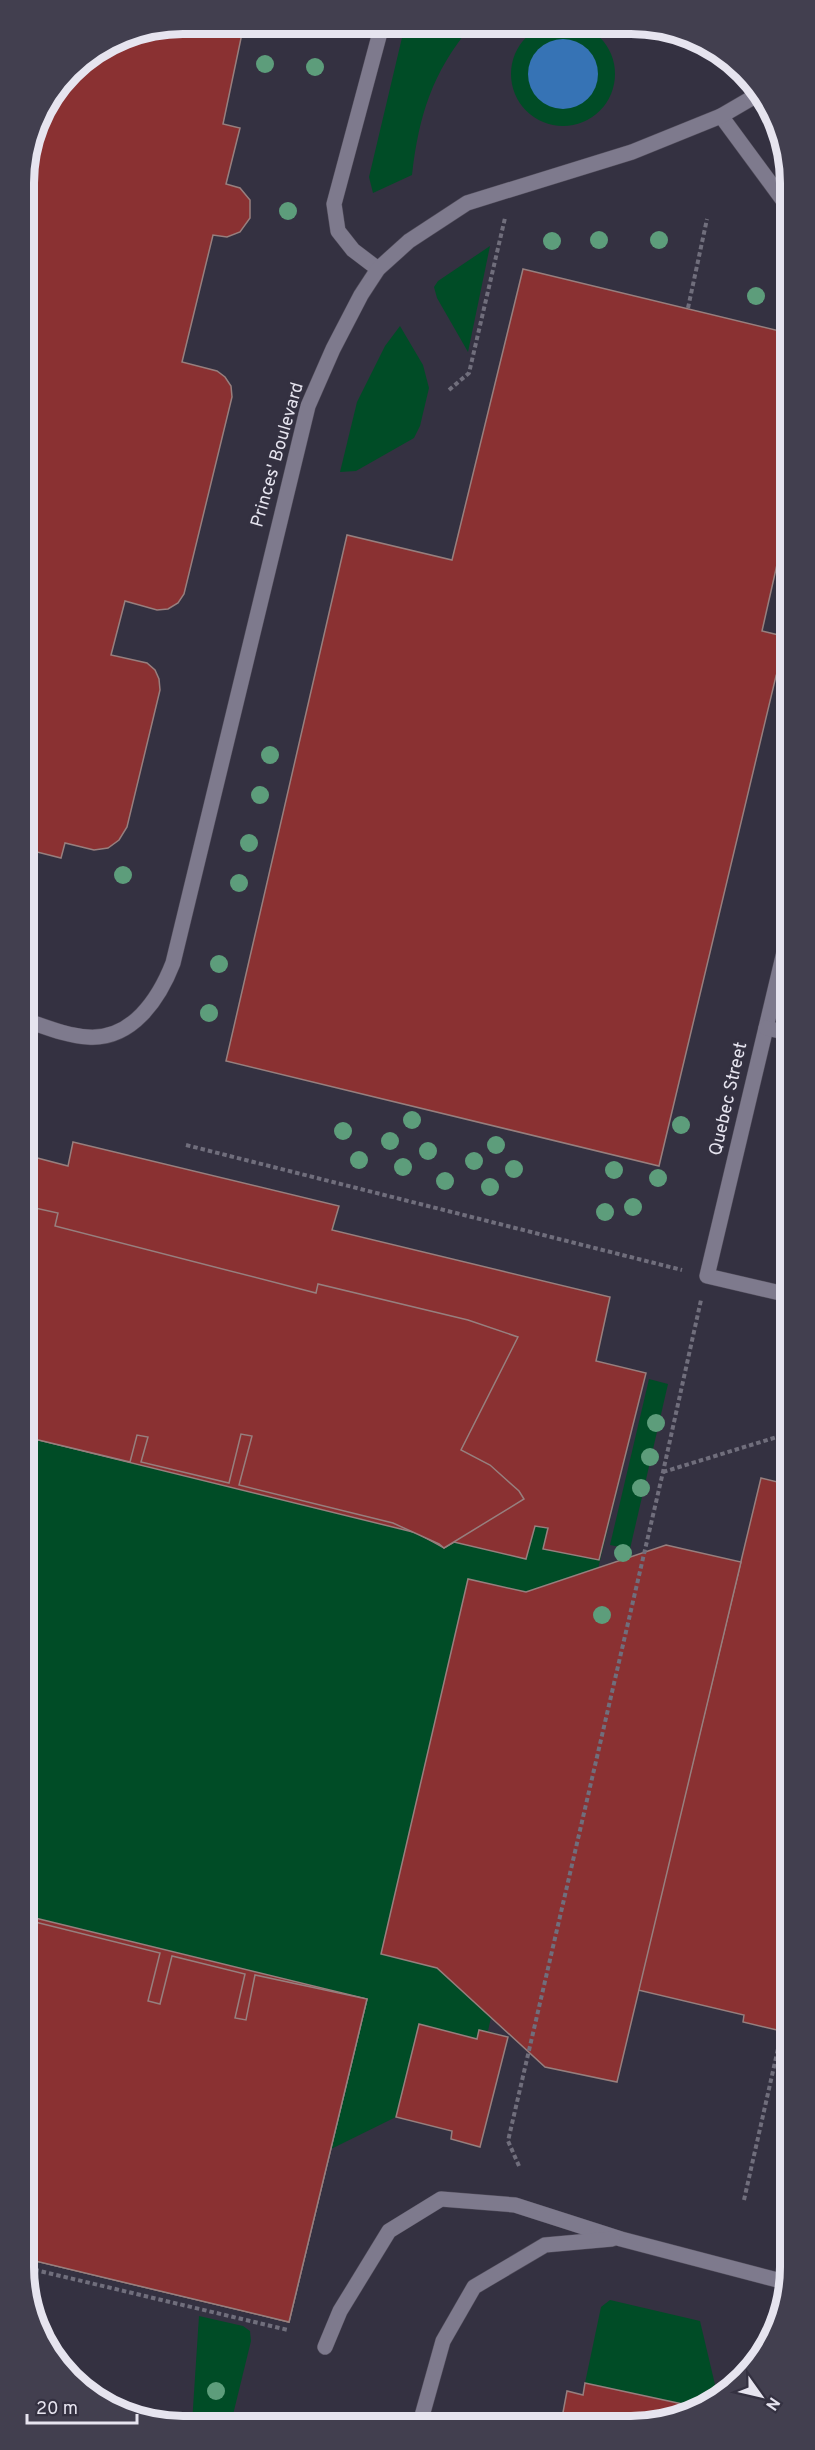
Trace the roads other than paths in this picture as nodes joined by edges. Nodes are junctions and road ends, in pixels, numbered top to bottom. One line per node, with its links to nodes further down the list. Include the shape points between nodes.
1 (380, 34): 5 (street, via 334,204 338,231 353,250)
2 (753, 97): 3 (street, Princes' Boulevard)
3 (721, 116): 4 (street); 5 (street, Princes' Boulevard, via 632,152 467,203 409,241)
4 (780, 196)
5 (378, 269): 7 (street, Princes' Boulevard, via 360,295 308,406 173,963 157,998 120,1032 90,1038)
6 (780, 969): 8 (street, Quebec Street)
7 (35, 1023)
8 (766, 1028): 9 (street); 10 (street, Quebec Street, via 707,1276)
9 (780, 1031)
10 (780, 1293)
11 (621, 2239): 12 (street); 13 (street, via 515,2205 441,2199 389,2231 340,2311); 14 (street, via 545,2245 474,2287 443,2342)
12 (780, 2281)
13 (326, 2347)
14 (422, 2416)

